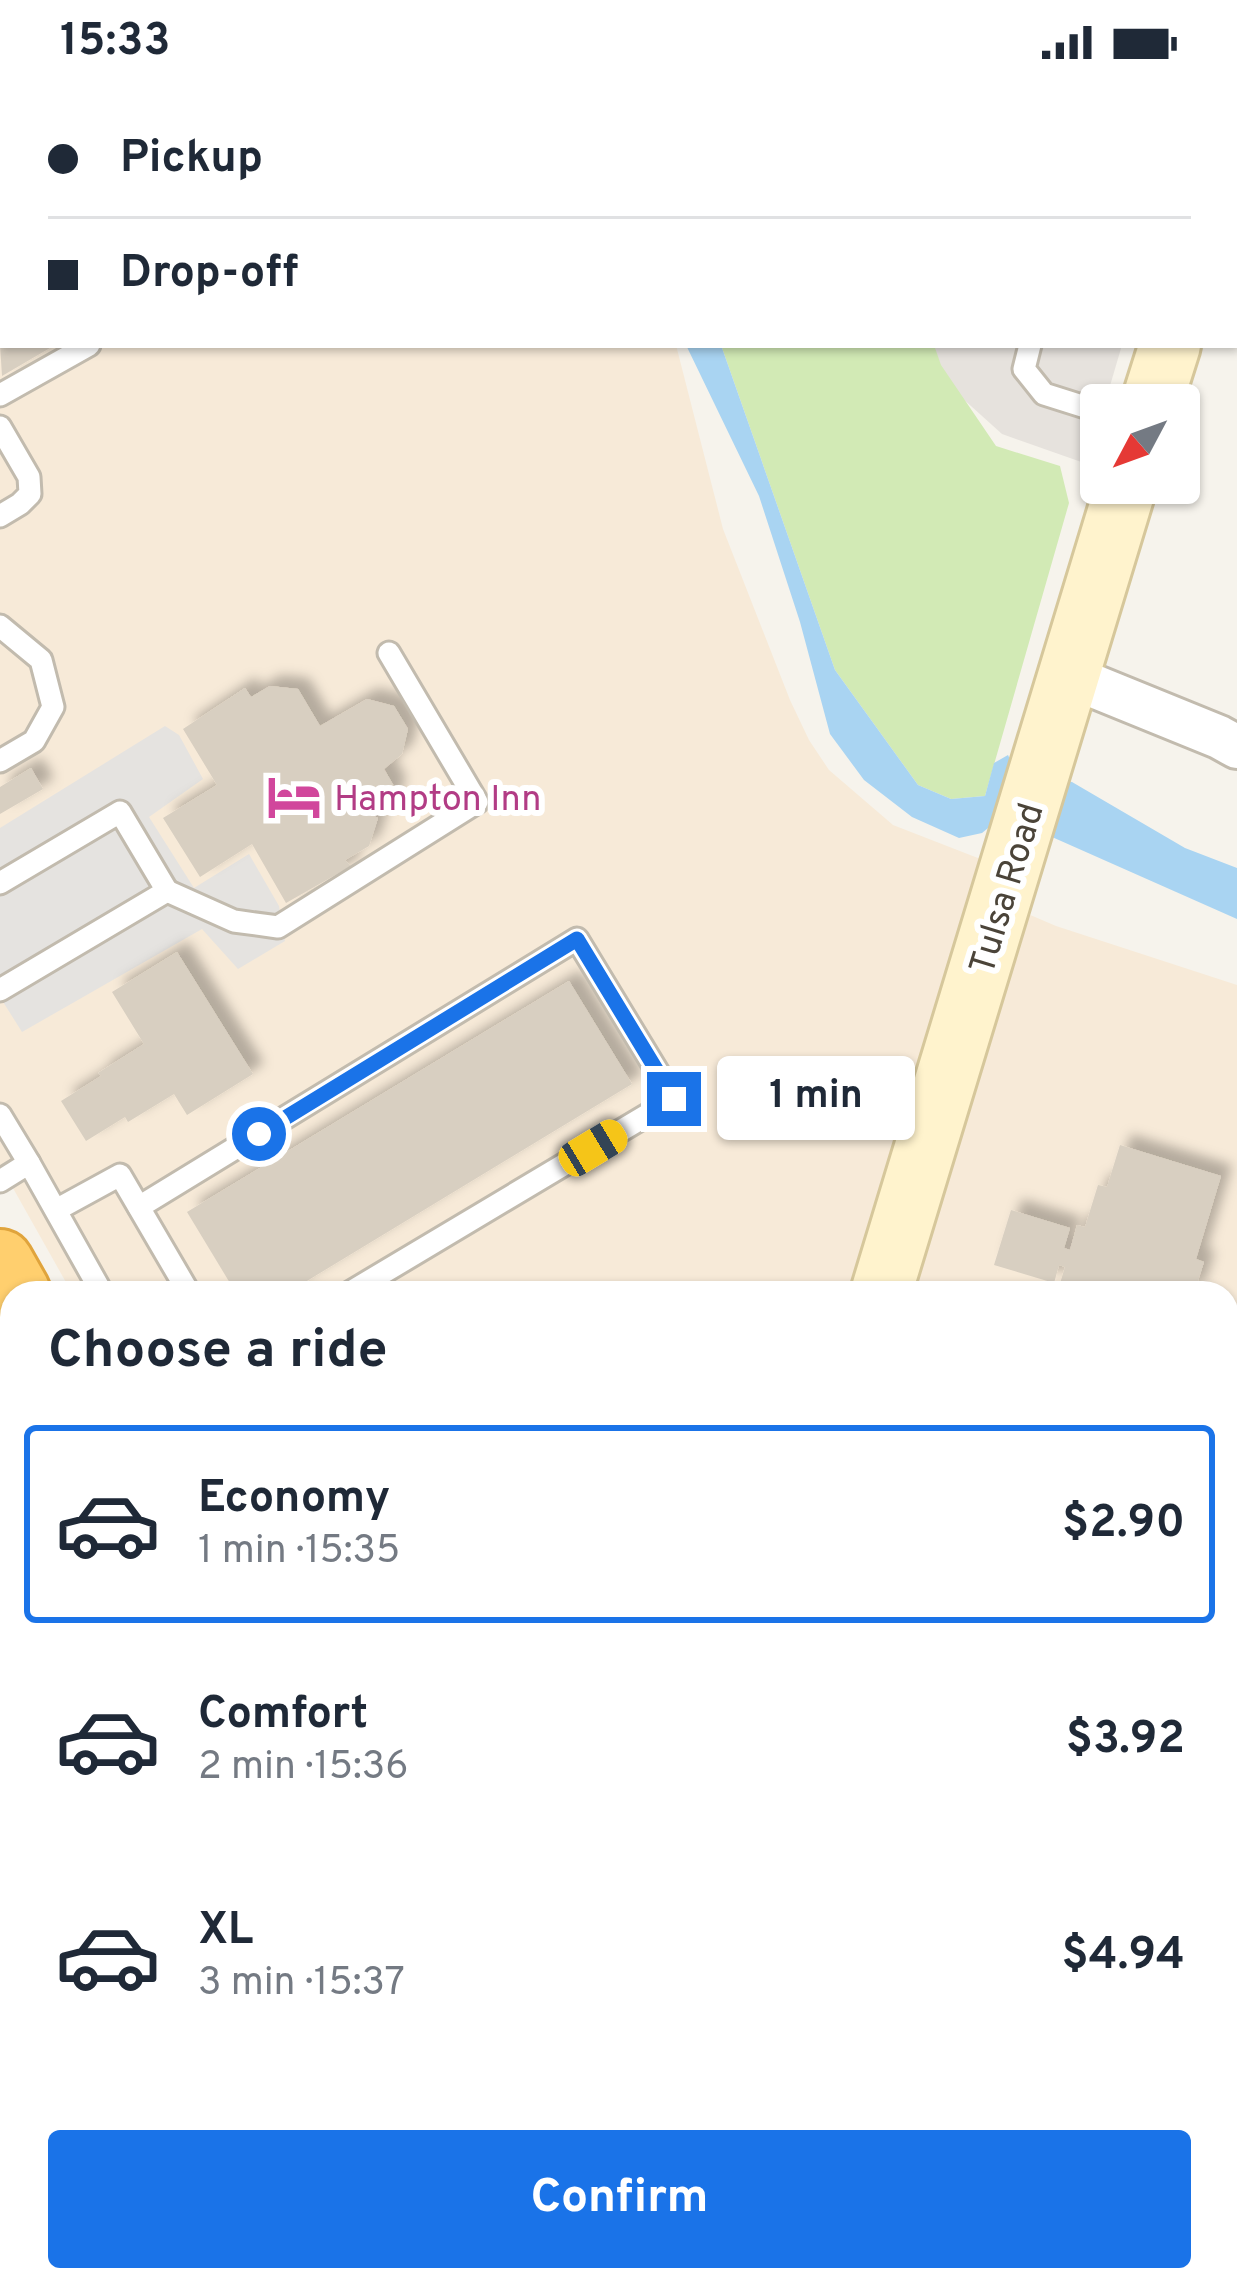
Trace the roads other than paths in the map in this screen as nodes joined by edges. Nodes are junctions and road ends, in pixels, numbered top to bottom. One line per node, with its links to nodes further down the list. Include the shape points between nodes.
1 (83, 348): 5 (lane)
2 (1029, 348): 6 (lane, via 1024,369 1044,394)
3 (1169, 348): 4 (street)
4 (1158, 384)
5 (0, 395)
6 (1080, 405)
7 (0, 427): 9 (lane, via 29,477 30,494)
8 (1120, 504): 12 (street, Tulsa Road)
9 (0, 516)
10 (0, 626): 14 (lane, via 41,660 53,706 34,741)
11 (389, 653): 16 (lane, via 477,802 278,927 235,920)
12 (1069, 676): 13 (street); 26 (street, Tulsa Road)
13 (1237, 747)
14 (0, 761)
15 (0, 883): 16 (lane, via 120,812)
16 (167, 891): 17 (lane)
17 (3, 982)
18 (0, 1115): 19 (lane)
19 (28, 1163): 20 (lane); 22 (lane)
20 (0, 1181)
21 (140, 1207): 22 (lane, via 120,1174); 24 (lane); 25 (lane, via 577,939 674,1099)
22 (56, 1210): 23 (lane)
23 (95, 1281)
24 (183, 1281)
25 (369, 1281)
26 (885, 1281)

